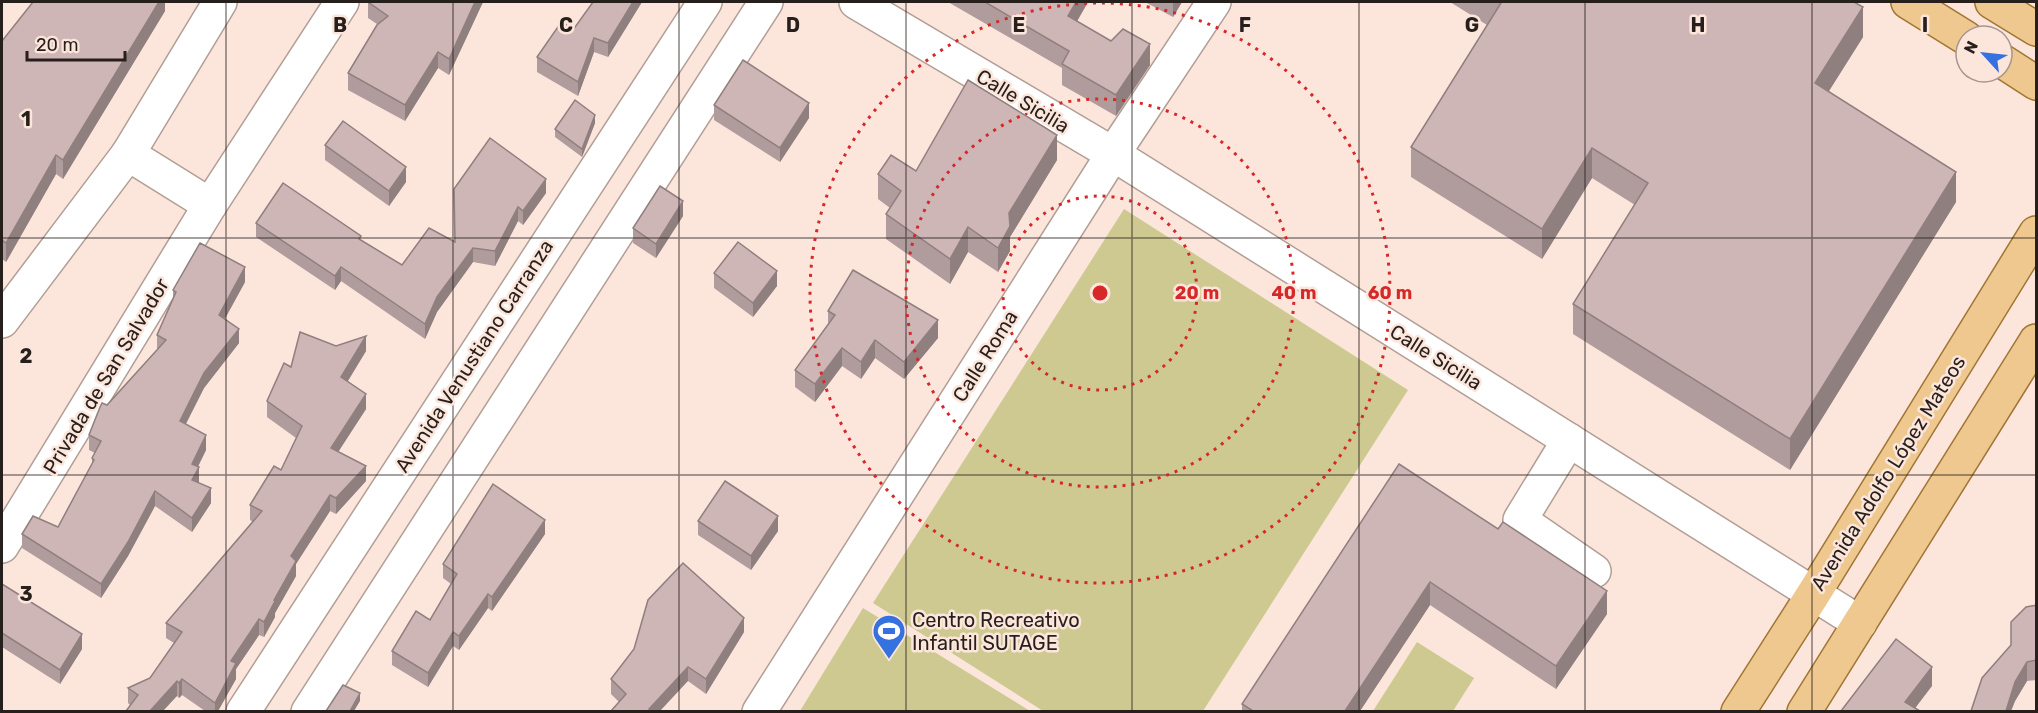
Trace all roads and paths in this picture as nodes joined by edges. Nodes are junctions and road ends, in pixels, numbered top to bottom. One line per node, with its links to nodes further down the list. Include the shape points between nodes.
1 (220, 2): 13 (street)
2 (342, 2): 15 (street, Privada de San Salvador)
3 (705, 2): 24 (street, Avenida Venustiano Carranza)
4 (766, 2): 25 (street)
5 (856, 2): 14 (street, Calle Sicilia)
6 (1214, 2): 14 (street, Calle Roma)
7 (1908, 2): 10 (main road)
8 (1992, 2): 9 (main road)
9 (2037, 29)
10 (1954, 31)
11 (2014, 68): 12 (main road)
12 (2037, 82)
13 (128, 153): 15 (street); 17 (street)
14 (1113, 154): 19 (street, Calle Sicilia); 26 (street, Calle Roma)
15 (210, 206): 20 (street, Privada de San Salvador)
16 (2037, 232): 22 (main road, Avenida Adolfo López Mateos)
17 (2, 321)
18 (2037, 341): 23 (main road)
19 (1569, 440): 21 (street, via 1520,520); 22 (street, Calle Sicilia)
20 (2, 546)
21 (1594, 571)
22 (1814, 593): 23 (street, Calle Sicilia); 27 (main road, Avenida Adolfo López Mateos)
23 (1860, 623): 28 (main road)
24 (243, 711)
25 (308, 711)
26 (759, 711)
27 (1738, 711)
28 (1804, 711)

